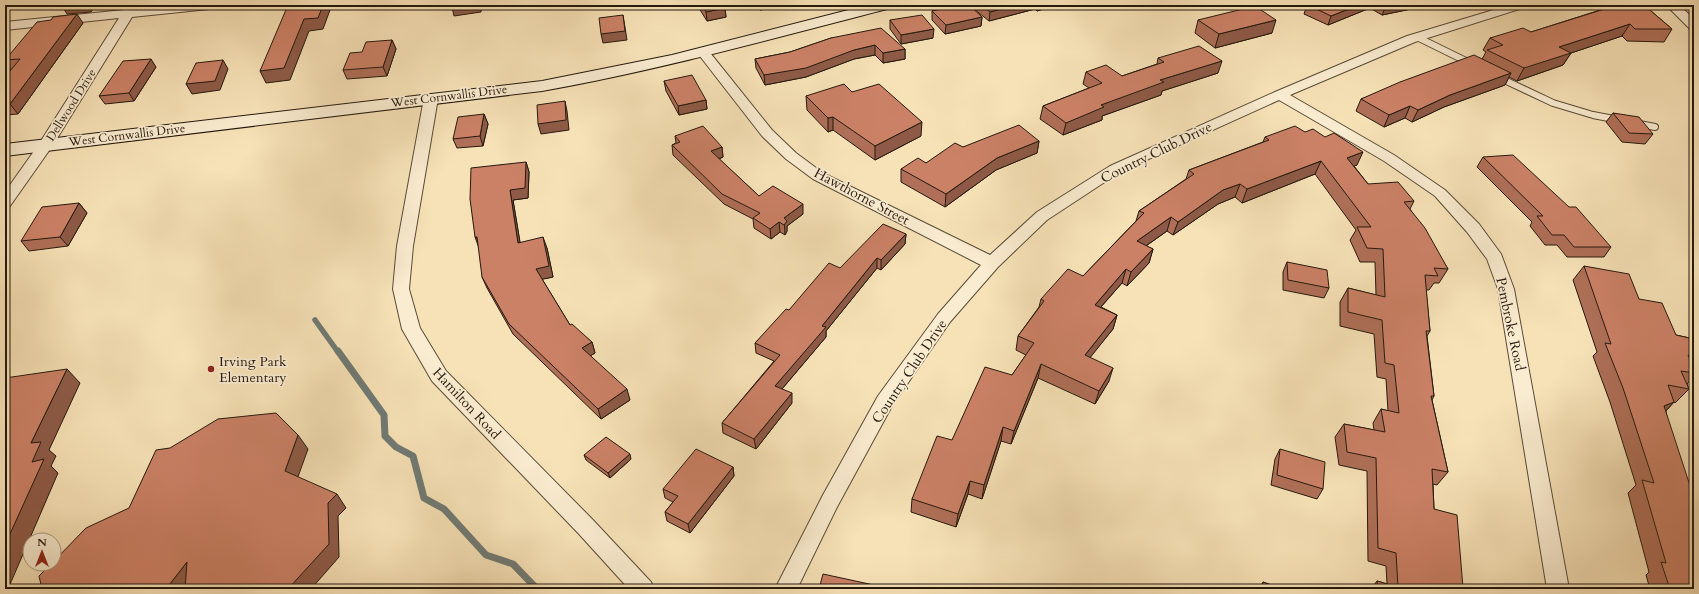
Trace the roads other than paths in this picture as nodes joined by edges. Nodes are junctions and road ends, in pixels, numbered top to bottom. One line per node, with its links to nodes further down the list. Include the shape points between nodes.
1 (209, 5): 5 (street)
2 (886, 5): 9 (street, West Cornwallis Drive)
3 (1522, 5): 8 (street, Country Club Drive)
4 (1672, 5): 7 (street)
5 (131, 9): 6 (street); 15 (street, Dellwood Drive)
6 (5, 26)
7 (1694, 26)
8 (1417, 37): 10 (lane); 12 (street, Country Club Drive)
9 (703, 52): 13 (street, West Cornwallis Drive, via 579,80); 18 (street, Hawthorne Street, via 767,133 791,156 818,176)
10 (1480, 68)
11 (1494, 74): 14 (lane, via 1553,103 1593,115)
12 (1280, 95): 18 (street, Country Club Drive, via 1115,169 1042,216); 21 (street, Pembroke Road, via 1389,158 1440,193 1473,228 1495,258 1506,289)
13 (431, 98): 15 (street, West Cornwallis Drive); 19 (street, Hamilton Road, via 405,246 401,289 411,329 439,376 586,527)
14 (1655, 127)
15 (46, 145): 16 (street, West Cornwallis Drive); 17 (street, Dellwood Drive)
16 (5, 150)
17 (5, 203)
18 (992, 263): 20 (street, Country Club Drive, via 944,318 885,400)
19 (642, 589)
20 (786, 589)
21 (1558, 589)

